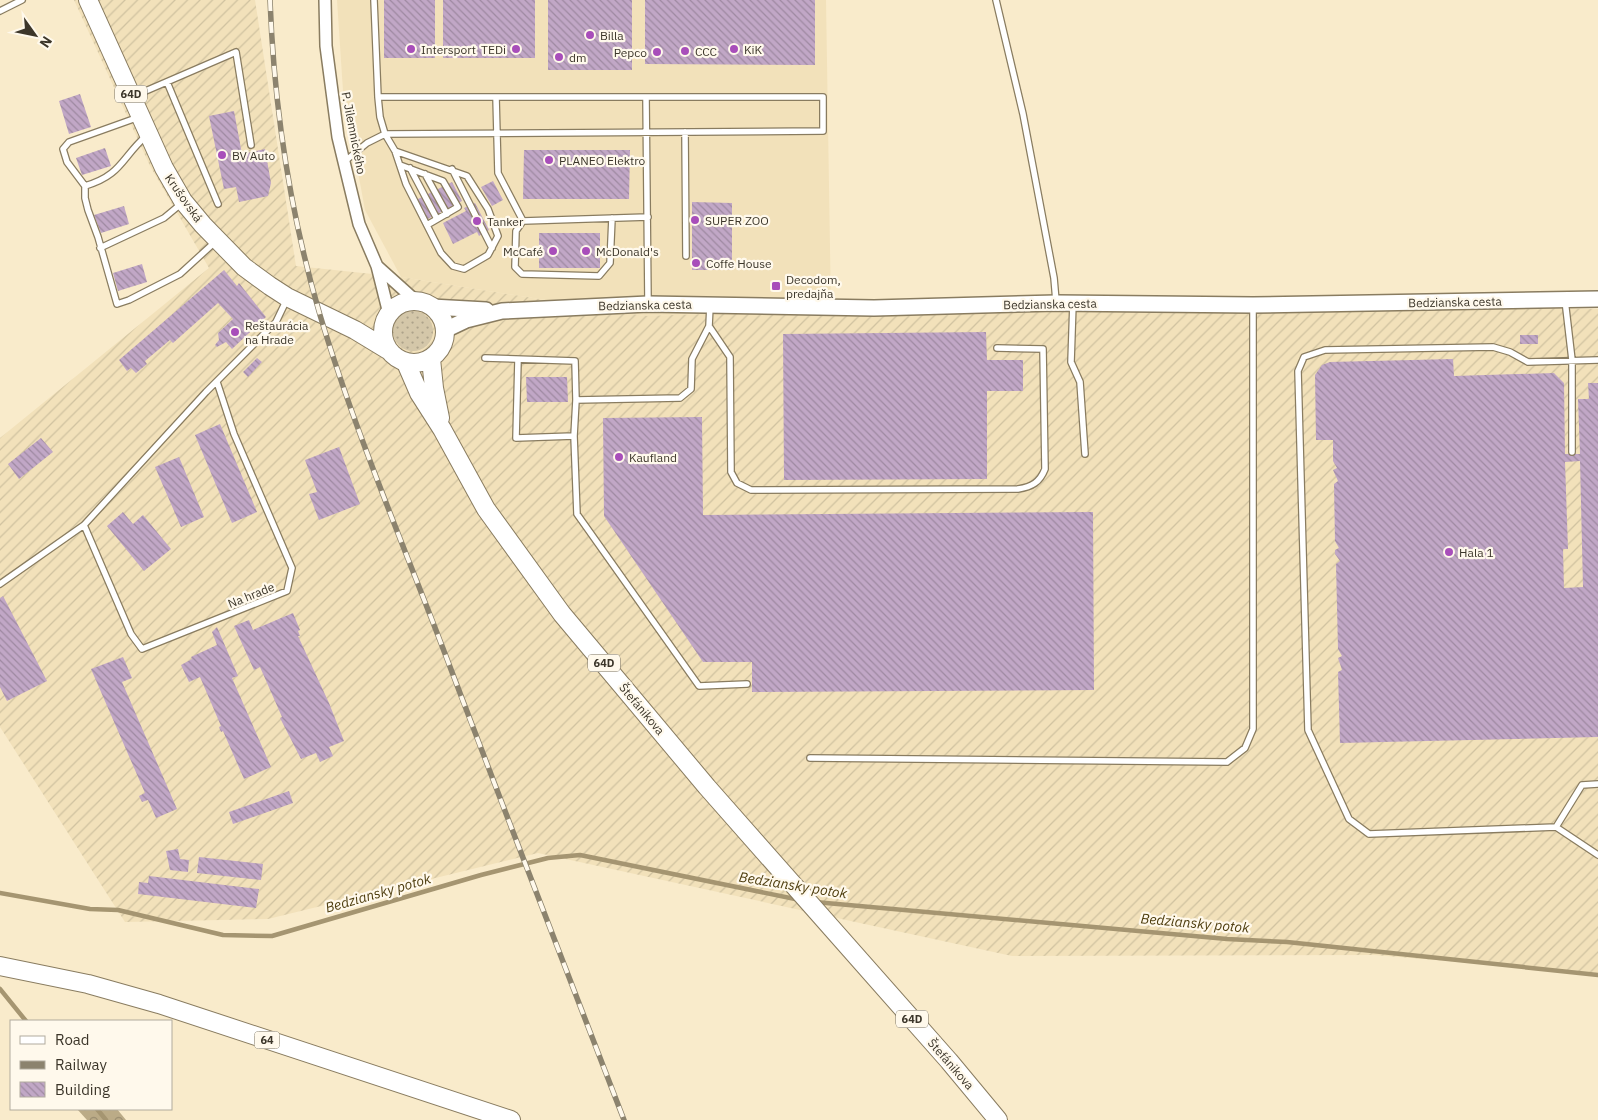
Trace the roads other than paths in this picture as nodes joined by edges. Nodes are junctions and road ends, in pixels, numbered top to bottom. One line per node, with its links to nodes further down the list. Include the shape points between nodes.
1 (22, 0): 6 (lane)
2 (88, 0): 8 (main road, Krušovská / 64D)
3 (325, 0): 20 (street, P. Jilemnického, via 326,46)
4 (374, 0): 11 (lane)
5 (996, 0): 42 (lane, via 1023,114)
6 (0, 11)
7 (167, 82): 8 (lane); 18 (lane, via 236,52); 27 (lane)
8 (132, 97): 12 (main road, Krušovská / 64D)
9 (496, 97): 10 (lane); 11 (lane); 13 (lane)
10 (646, 97): 14 (lane); 15 (lane, via 823,97 823,131)
11 (378, 98): 17 (lane)
12 (141, 116): 16 (main road, Krušovská / 64D); 25 (lane, via 69,142 63,149)
13 (496, 132): 14 (lane); 17 (lane); 32 (lane, via 498,173)
14 (647, 132): 15 (lane); 29 (lane)
15 (685, 132): 37 (lane)
16 (148, 134): 25 (lane, via 131,149 121,167 102,181); 26 (main road, Krušovská / 64D)
17 (386, 134): 19 (lane); 20 (lane, via 367,143)
18 (251, 145)
19 (395, 151): 21 (lane); 23 (lane)
20 (344, 162): 38 (street, P. Jilemnického, via 359,224)
21 (400, 165): 22 (lane); 33 (lane)
22 (410, 168): 24 (lane); 31 (lane)
23 (452, 169): 36 (lane); 36 (lane, via 467,176 488,210 498,236)
24 (425, 174): 28 (lane); 28 (lane, via 443,181 451,194 458,207)
25 (85, 186): 35 (lane, via 85,198)
26 (184, 202): 34 (main road, Krušovská / 64D); 35 (lane, via 164,218)
27 (218, 204)
28 (447, 214): 31 (lane)
29 (648, 217): 30 (lane); 45 (lane)
30 (612, 218): 32 (lane); 32 (lane, via 610,263 599,276 522,274 515,267 515,258 516,231)
31 (437, 219): 33 (lane)
32 (523, 221)
33 (427, 225): 36 (lane, via 441,253 453,266 464,268 488,255)
34 (216, 240): 35 (lane, via 180,274 116,304); 39 (main road, Krušovská / 64D, via 244,267)
35 (100, 248)
36 (492, 248)
37 (686, 256)
38 (377, 266): 44 (street, P. Jilemnického); 49 (street, P. Jilemnického)
39 (288, 298): 51 (main road, Krušovská / 64D); 61 (lane, via 276,322)
40 (1598, 299): 41 (street, Bedzianska cesta)
41 (1566, 300): 47 (street, Bedzianska cesta); 58 (lane)
42 (1056, 303): 43 (street, Bedzianska cesta); 46 (street, Bedzianska cesta, via 874,308)
43 (1073, 303): 47 (street, Bedzianska cesta); 66 (lane, via 1072,362 1080,382)
44 (424, 304): 48 (street, Bedzianska cesta); 49 (main road, via 403,303); 52 (main road, via 442,319)
45 (648, 304): 46 (street, Bedzianska cesta); 48 (street, Bedzianska cesta)
46 (710, 304): 50 (lane)
47 (1253, 305): 70 (lane, via 1253,729 1245,748 1228,762)
48 (502, 312): 52 (street, Bedzianska cesta, via 466,320)
49 (387, 319): 51 (main road); 54 (main road, via 384,340)
50 (709, 326): 53 (lane, via 730,357 731,472 737,483 751,490 1031,487 1042,478 1045,469 1043,349); 62 (lane, via 692,360 691,388 680,398)
51 (355, 330): 54 (main road, Krušovská / 64D)
52 (446, 330): 56 (main road, via 442,346)
53 (997, 348)
54 (388, 350): 60 (main road, 64D)
55 (484, 358): 57 (lane)
56 (431, 359): 60 (main road, via 422,363); 63 (main road, 64D)
57 (518, 360): 62 (lane, via 575,361); 64 (lane, via 516,438)
58 (1572, 360): 59 (lane); 65 (lane); 72 (lane, via 1528,362 1492,347 1325,350 1304,357 1298,371 1308,730 1349,820 1369,834)
59 (1598, 360)
60 (406, 363): 63 (main road, 64D, via 419,393)
61 (217, 382): 67 (lane); 67 (lane, Na hrade, via 234,434 292,568 287,591 142,649 131,634)
62 (576, 400): 64 (lane)
63 (442, 429): 76 (main road, Štefánikova / 64D, via 486,510 562,614 707,787)
64 (574, 436): 69 (lane, via 577,514 699,686)
65 (1572, 452)
66 (1085, 454)
67 (84, 525): 68 (lane)
68 (0, 584)
69 (747, 684)
70 (810, 758)
71 (1598, 784): 72 (lane, via 1582,785)
72 (1556, 827): 73 (lane)
73 (1598, 855)
74 (0, 966): 75 (main road, 64, via 160,1004)
75 (511, 1120)
76 (998, 1120)

